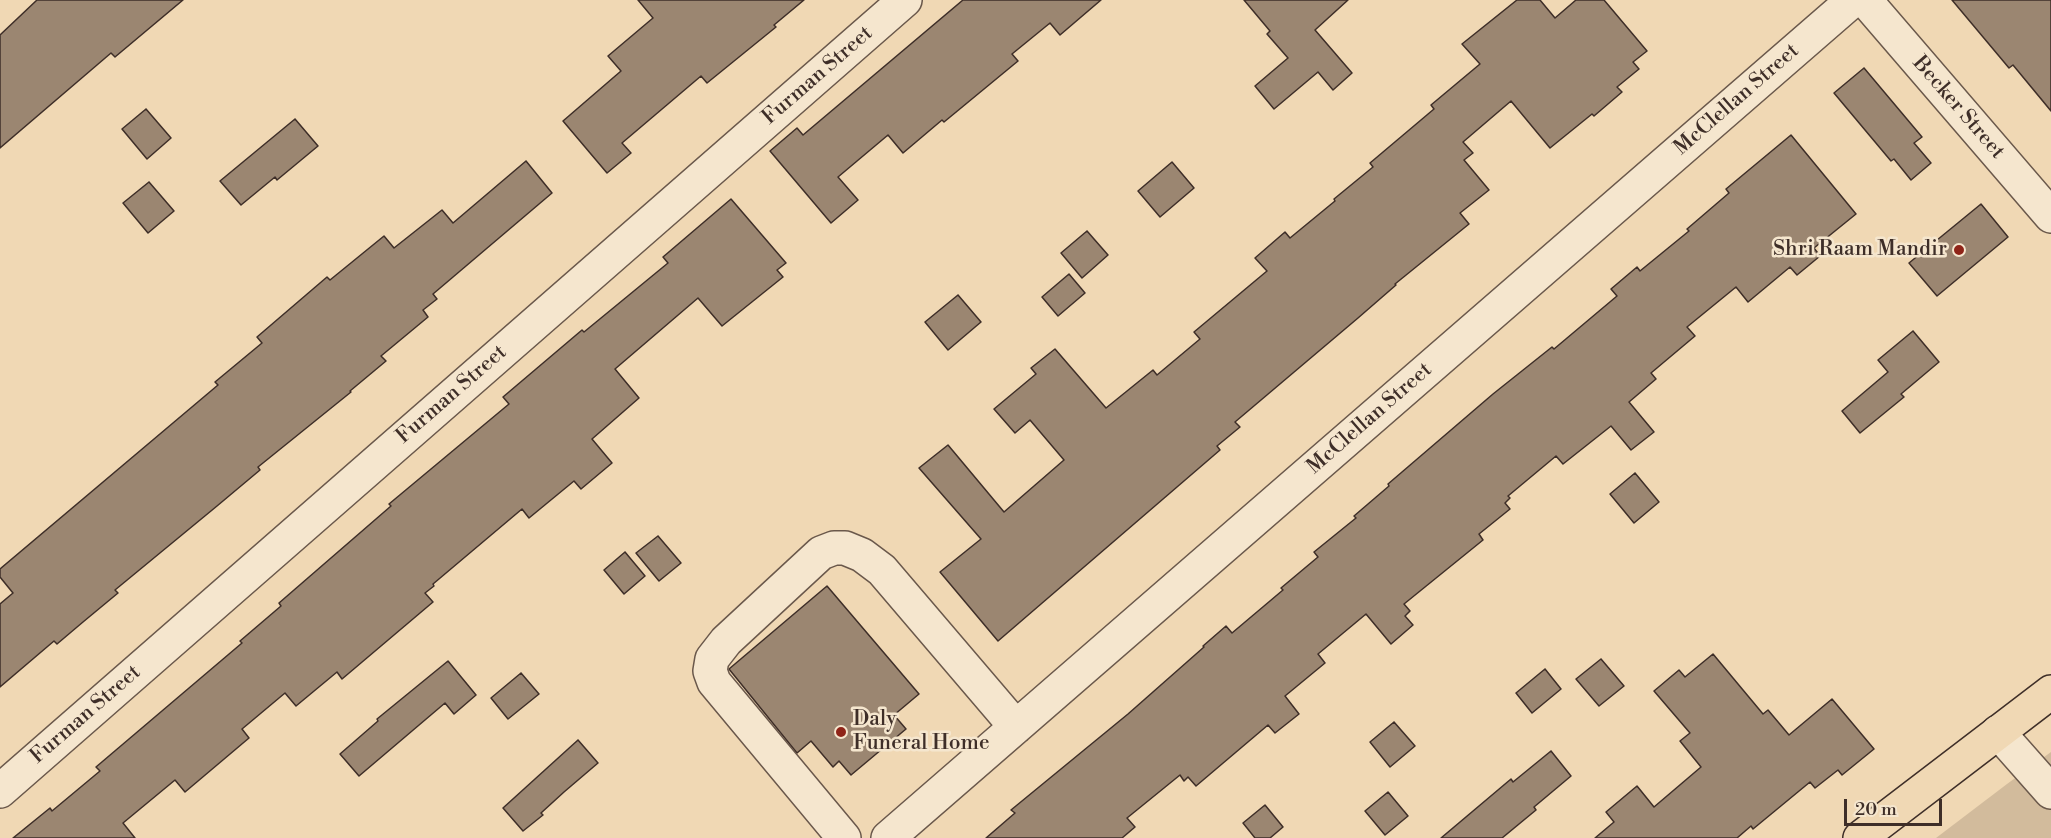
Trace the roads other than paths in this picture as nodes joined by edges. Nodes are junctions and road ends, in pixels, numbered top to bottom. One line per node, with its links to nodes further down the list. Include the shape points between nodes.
1 (905, 0): 8 (street, Furman Street)
2 (1853, 0): 6 (street, McClellan Street)
3 (1865, 0): 4 (street, Becker Street)
4 (2051, 216)
5 (2051, 692): 7 (main road)
6 (1016, 727): 10 (street, via 882,570 845,548 821,553 726,641 712,659 710,671 714,682); 11 (street, McClellan Street)
7 (1998, 732): 9 (street); 12 (main road)
8 (0, 791)
9 (2051, 792)
10 (844, 838)
11 (888, 838)
12 (1860, 838)

